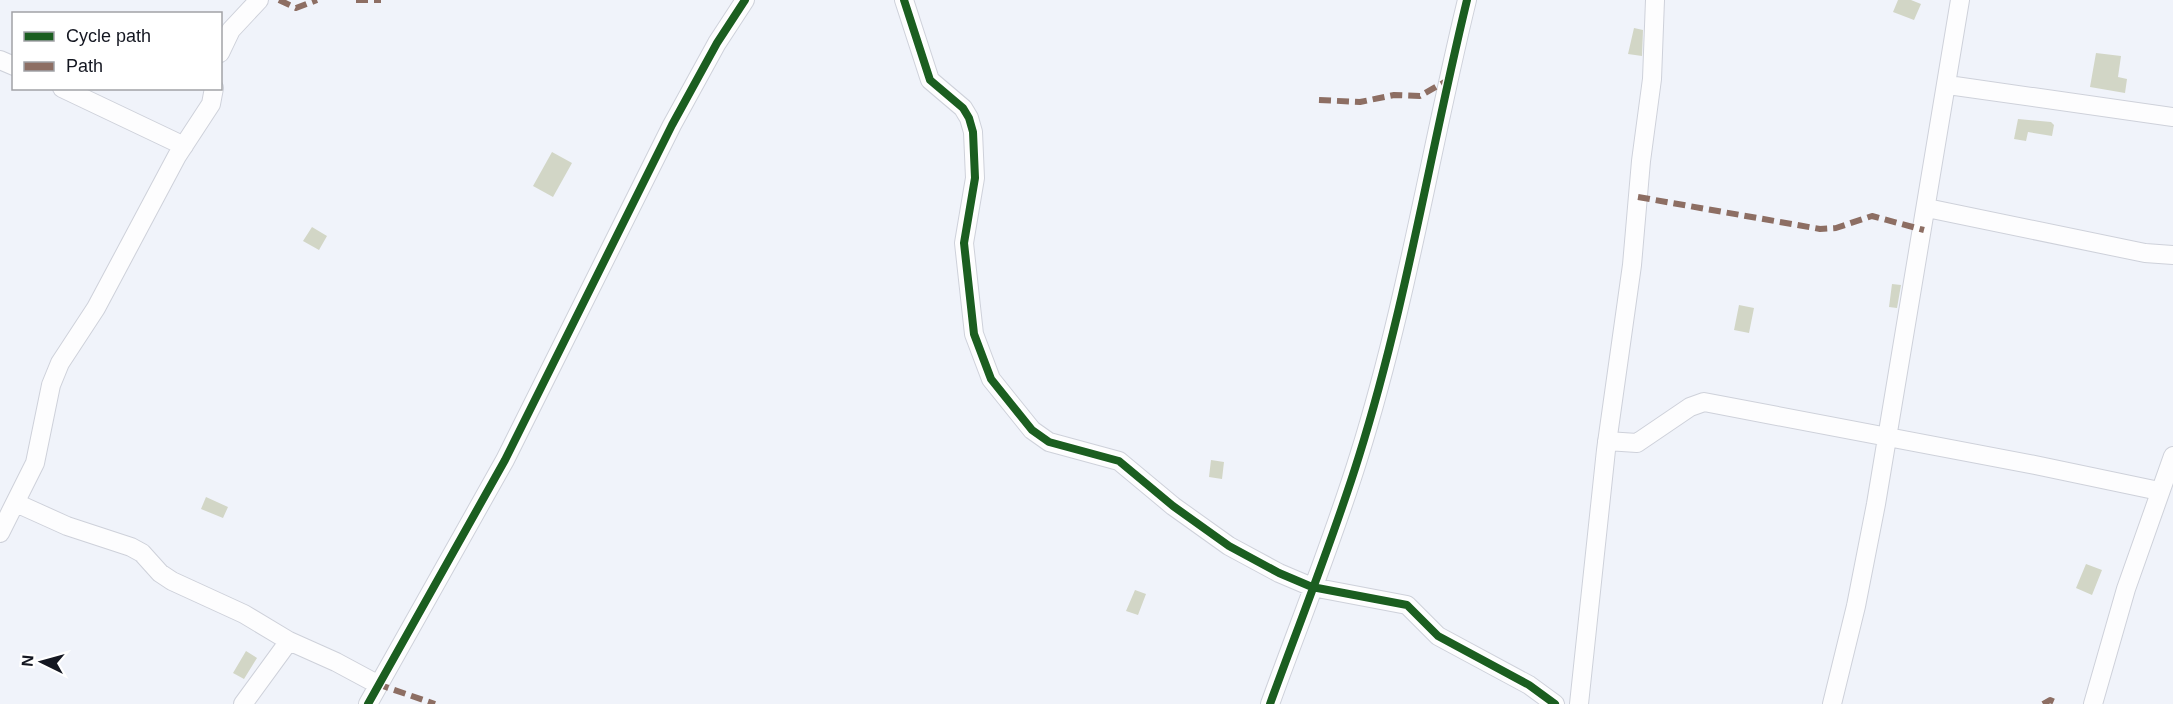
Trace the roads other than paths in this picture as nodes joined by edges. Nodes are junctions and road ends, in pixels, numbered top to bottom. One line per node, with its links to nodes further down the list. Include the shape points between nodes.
1 (259, 0): 7 (street, via 231,30)
2 (745, 0): 23 (street, via 672,125 505,460)
3 (904, 0): 21 (street, via 930,80 963,108 973,132 975,178 964,243 974,334 991,379 1032,430 1049,442 1119,462 1229,546)
4 (1467, 0): 21 (street, via 1414,248 1375,398 1360,454)
5 (1654, 0): 16 (street, via 1652,79 1632,265)
6 (1960, 0): 8 (street)
7 (222, 49)
8 (1948, 85): 11 (street); 13 (street)
9 (66, 90): 12 (street)
10 (214, 90): 12 (street, via 211,104)
11 (2173, 117)
12 (184, 146): 19 (street, via 96,308 60,363 51,386 35,464)
13 (1927, 208): 14 (street, via 2145,253); 15 (street)
14 (2173, 255)
15 (1886, 436): 16 (street, via 1704,402 1690,407 1637,443); 18 (street); 29 (street, via 1856,606)
16 (1607, 441): 28 (street)
17 (2173, 456): 18 (street)
18 (2159, 491): 30 (street)
19 (16, 503): 20 (street); 22 (street, via 67,526 131,546 172,581 244,614)
20 (0, 533)
21 (1312, 587): 26 (street); 27 (street, via 1407,604 1438,636)
22 (289, 641): 23 (street); 24 (street)
23 (377, 684): 25 (street)
24 (243, 704)
25 (368, 704)
26 (1270, 704)
27 (1556, 704)
28 (1579, 704)
29 (1832, 704)
30 (2093, 704)

